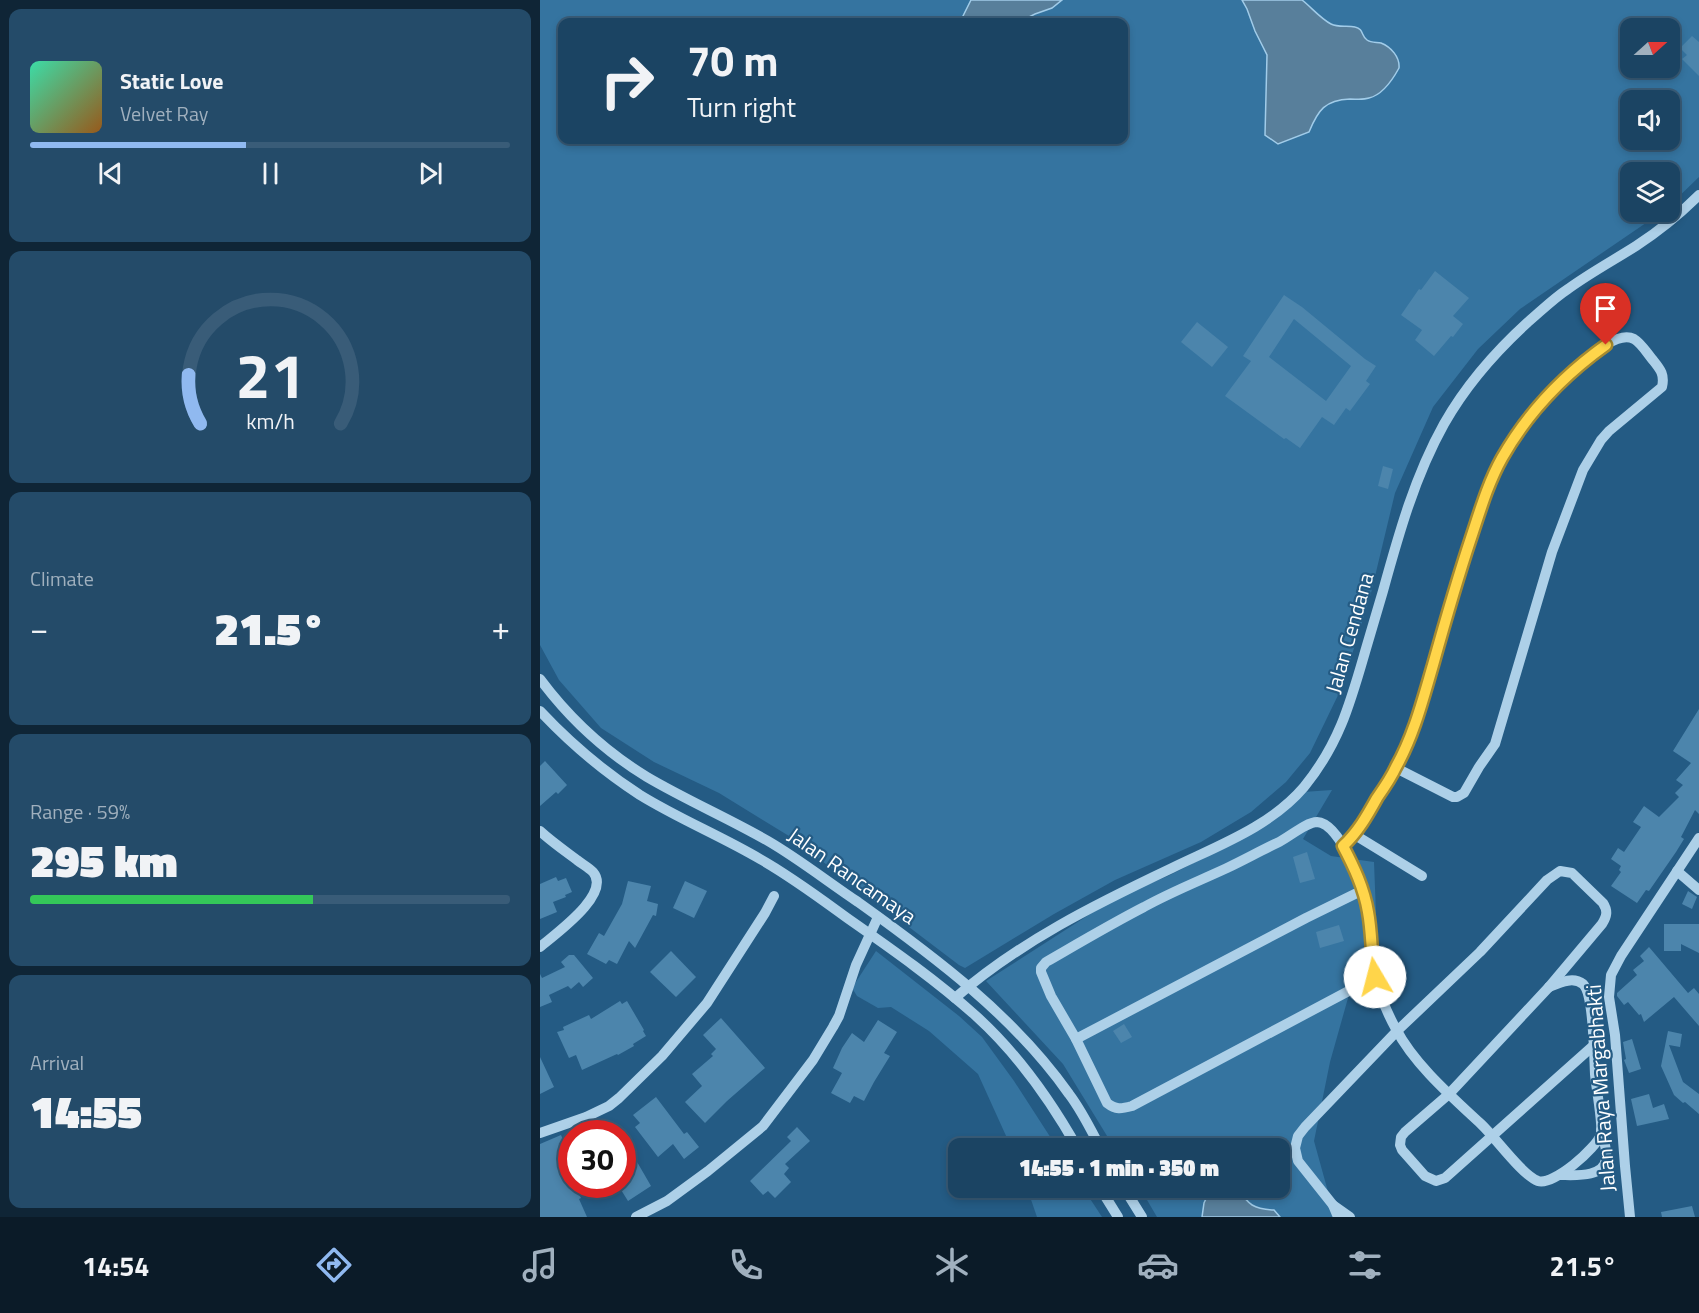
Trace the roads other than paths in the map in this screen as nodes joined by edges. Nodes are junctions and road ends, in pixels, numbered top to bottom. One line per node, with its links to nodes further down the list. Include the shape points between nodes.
1 (1699, 195): 18 (street, Jalan Cendana, via 1663,227 1547,305 1491,357 1451,411 1413,489 1345,720 1326,756 1298,794 1240,836 1073,918)
2 (540, 679): 14 (street, Jalan Rancamaya, via 573,718 626,763 771,843)
3 (540, 711): 15 (street, Jalan Rancamaya, via 586,755 632,790 773,867)
4 (1396, 768): 4 (street, via 1421,705 1481,505 1503,457 1535,410 1574,370 1617,339 1635,340 1660,368 1662,387 1609,431 1583,470 1552,552 1495,744 1462,796 1453,797); 6 (street)
5 (540, 831): 16 (street, via 593,872 597,888 589,902)
6 (1355, 835): 8 (street); 10 (street)
7 (1699, 838): 9 (street, Jalan Raya Margabhakti)
8 (1343, 846): 11 (street); 22 (street, via 1329,827 1312,823 1145,906 1046,962 1041,977)
9 (1677, 871): 12 (street); 39 (street, Jalan Raya Margabhakti, via 1611,975 1609,997)
10 (1422, 876)
11 (1363, 890): 17 (street); 22 (street)
12 (1699, 890)
13 (774, 896): 26 (street, via 707,1003 655,1063 609,1106)
14 (878, 916): 15 (street); 18 (street, Jalan Rancamaya)
15 (869, 933): 20 (street, Jalan Rancamaya); 34 (street, via 833,1027 763,1126 667,1201)
16 (540, 947)
17 (1375, 977): 21 (street); 22 (street, via 1120,1109 1107,1103)
18 (969, 987): 20 (street, Jalan Cendana); 29 (street, Jalan Rancamaya, via 1051,1070)
19 (1550, 987): 21 (street, via 1607,914 1603,903 1566,871 1547,880 1480,952); 23 (street, via 1574,980 1585,987); 24 (street)
20 (956, 998): 28 (street, Jalan Rancamaya, via 1019,1062)
21 (1397, 1031): 24 (street); 33 (street, via 1298,1136 1298,1161)
22 (1076, 1039)
23 (1593, 1046): 25 (street); 27 (street)
24 (1449, 1094): 27 (street); 27 (street, via 1401,1137 1402,1150 1425,1176 1436,1181 1445,1178)
25 (1602, 1130): 30 (street, via 1596,1143); 30 (street, via 1607,1156 1603,1167 1582,1174)
26 (540, 1133)
27 (1492, 1135): 30 (street, via 1533,1178 1543,1182)
28 (1072, 1138)
29 (1095, 1138)
30 (1560, 1175)
31 (1106, 1198): 35 (street)
32 (1130, 1198): 36 (street)
33 (1333, 1205): 37 (street); 38 (street)
34 (636, 1217)
35 (1118, 1217)
36 (1142, 1217)
37 (1338, 1217)
38 (1350, 1217)
39 (1630, 1217)

